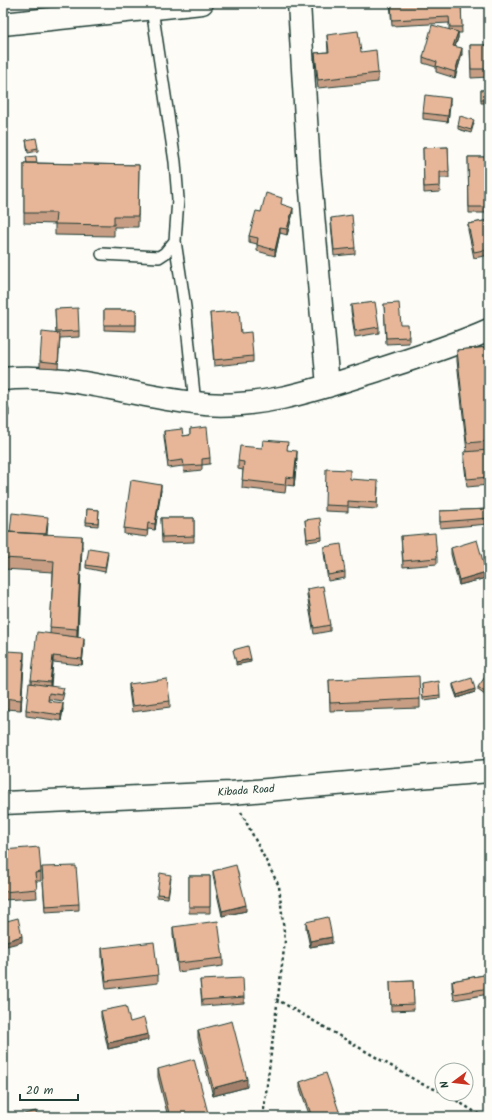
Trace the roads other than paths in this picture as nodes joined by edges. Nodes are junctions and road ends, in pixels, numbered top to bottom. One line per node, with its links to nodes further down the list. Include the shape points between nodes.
1 (202, 3): 3 (street)
2 (299, 3): 9 (street, via 309,168)
3 (145, 7): 4 (street); 5 (lane, via 175,162 178,199)
4 (3, 24)
5 (175, 241): 6 (lane, via 159,256); 10 (lane)
6 (102, 254)
7 (489, 330): 9 (street, via 464,341)
8 (3, 379): 10 (street, via 76,380)
9 (328, 386): 10 (street, via 254,403)
10 (195, 404)
11 (489, 771): 12 (street, Kibada Road, via 231,793)
12 (3, 803)

